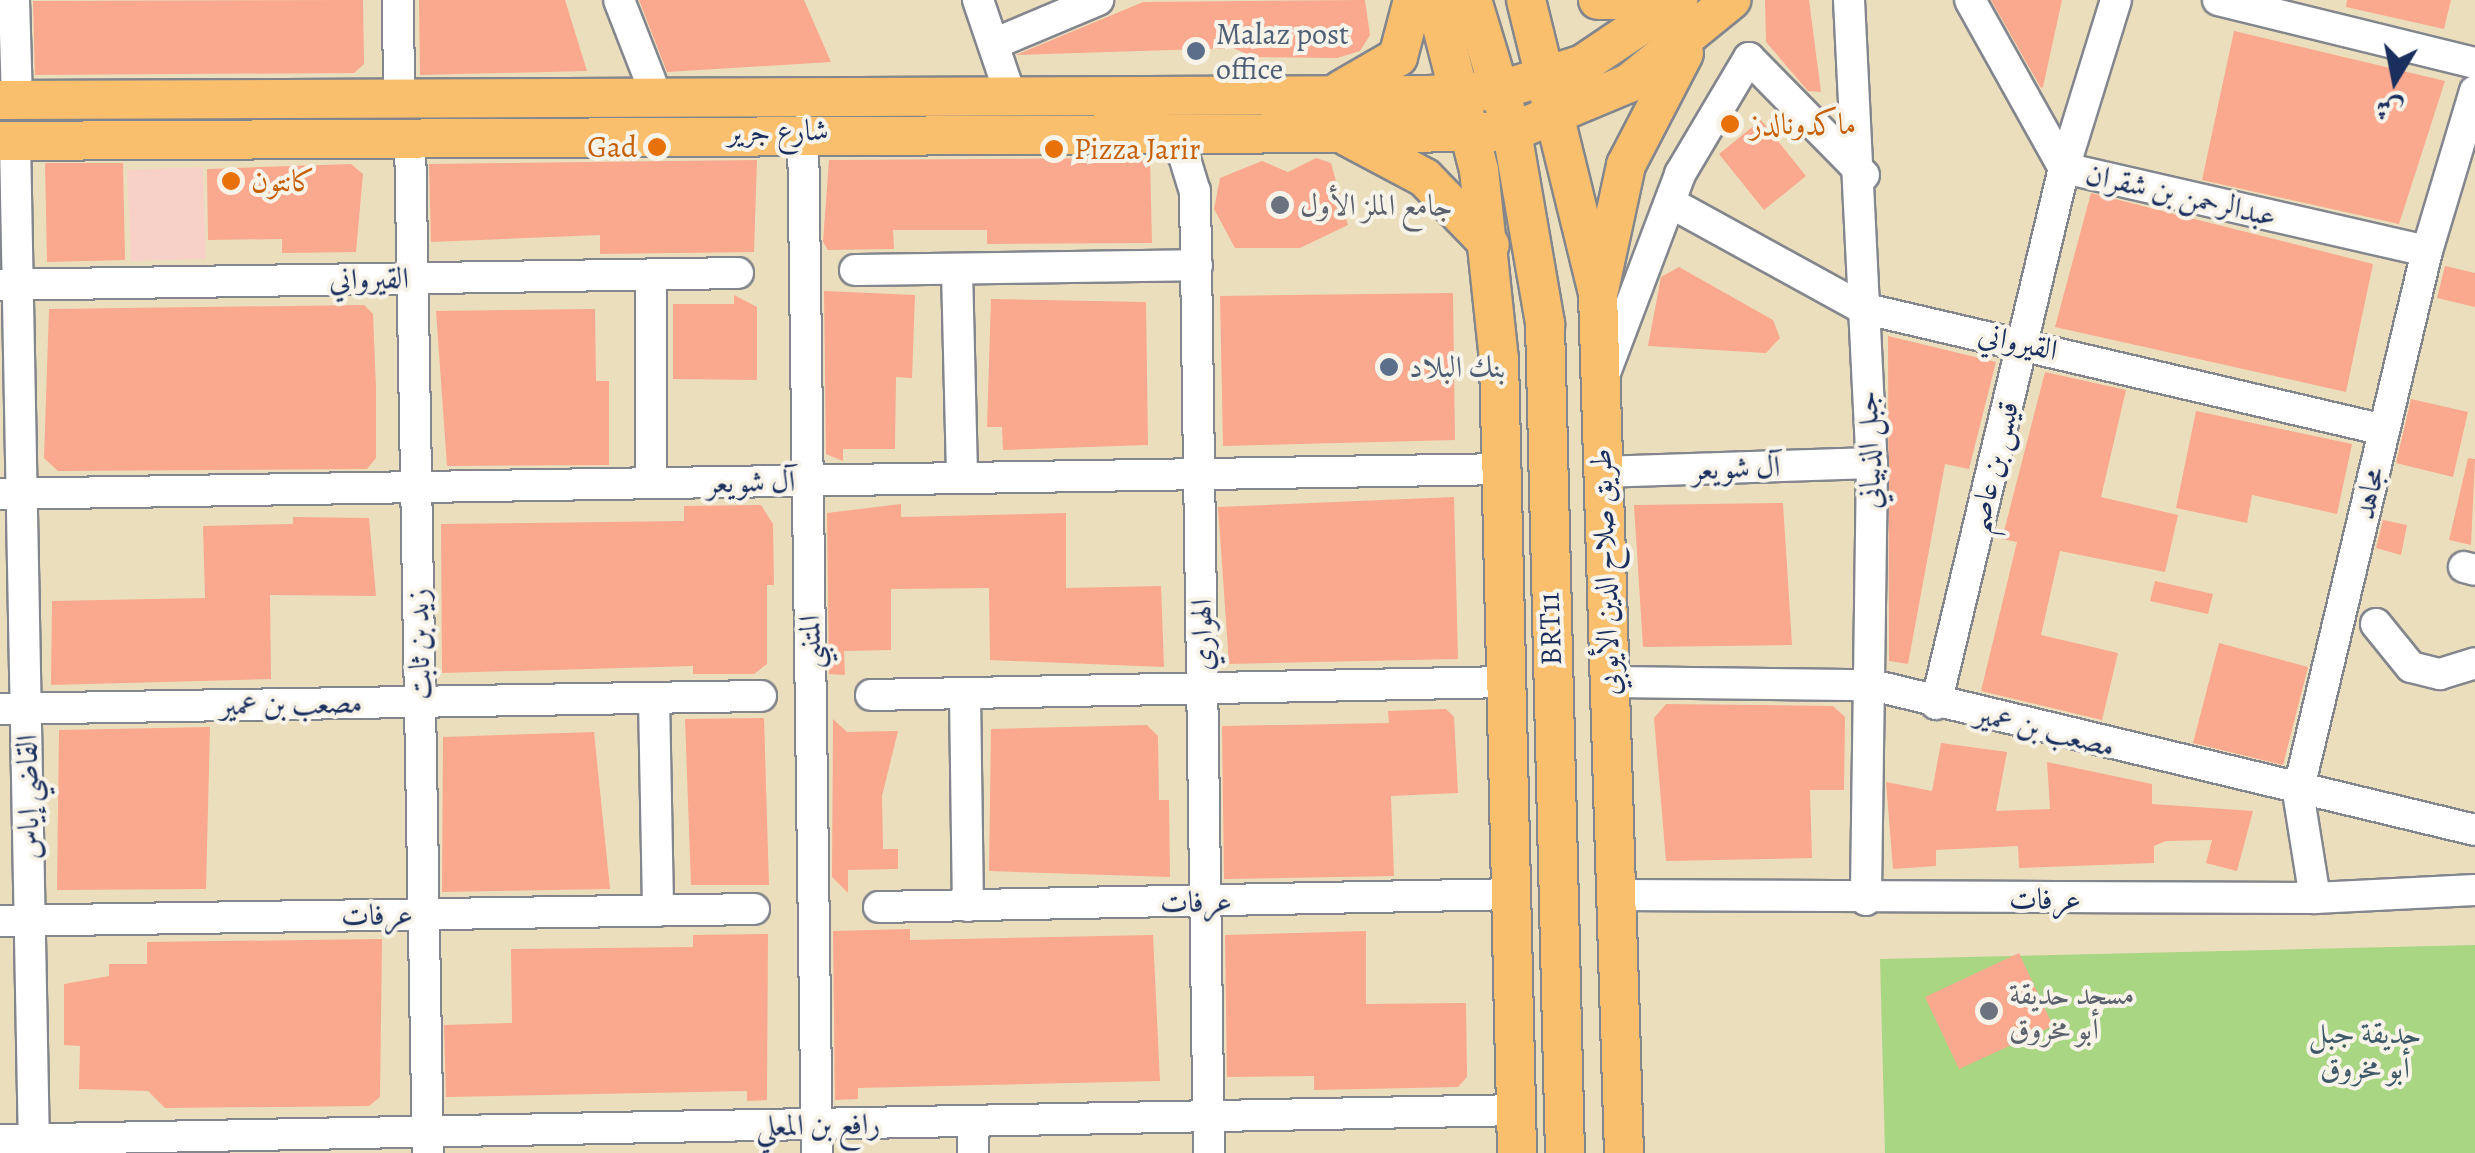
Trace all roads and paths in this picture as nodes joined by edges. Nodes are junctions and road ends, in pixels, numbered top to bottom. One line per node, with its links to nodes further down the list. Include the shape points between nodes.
1 (14, 0): 27 (street)
2 (398, 0): 26 (street)
3 (618, 0): 25 (street)
4 (978, 0): 18 (street)
5 (1098, 0): 18 (street)
6 (1413, 0): 23 (main road, via 1398,57)
7 (1435, 0): 21 (main road)
8 (1472, 0): 28 (main road, BRT11)
9 (1526, 0): 20 (main road, طريق صلاح الدين الأيوبي)
10 (1598, 0): 11 (main road)
11 (1642, 0)
12 (1731, 0): 17 (main road)
13 (1850, 0): 37 (street, جبل الذبياني)
14 (1970, 0): 36 (street, عبدالرحمن بن شقران)
15 (2116, 0): 36 (street, قيس بن عاصم)
16 (2218, 0): 19 (street)
17 (1688, 15): 20 (main road); 29 (main road, شارع جرير, via 1629,83); 48 (main road, via 1626,165)
18 (996, 43): 24 (street)
19 (2475, 63)
20 (1546, 78): 28 (main road); 29 (main road, طريق صلاح الدين الأيوبي)
21 (1461, 92): 23 (main road, شارع جرير); 28 (main road, شارع جرير); 32 (main road)
22 (2475, 92): 40 (street, مجاهد)
23 (1332, 93): 24 (main road, شارع جرير)
24 (1010, 94): 25 (main road, شارع جرير)
25 (656, 95): 26 (main road, شارع جرير)
26 (400, 96): 27 (main road, شارع جرير)
27 (8, 100)
28 (1506, 110): 29 (main road, شارع جرير); 32 (main road, شارع جرير); 99 (main road, BRT11, via 1545,324)
29 (1552, 116): 48 (main road, طريق صلاح الدين الأيوبي)
30 (1160, 128): 31 (main road, شارع جرير); 33 (main road, شارع جرير); 41 (street, الهواري, via 1193,179)
31 (803, 130): 34 (main road, شارع جرير); 58 (street, المتنبي)
32 (1471, 130): 33 (main road, شارع جرير); 39 (main road)
33 (1331, 132): 39 (main road, via 1386,149)
34 (410, 136): 35 (main road, شارع جرير); 46 (street, زيد بن ثابت)
35 (8, 141): 47 (street, القاضي إياس)
36 (2064, 168): 40 (street, عبدالرحمن بن شقران); 50 (street, قيس بن عاصم)
37 (1864, 175): 38 (street, via 1750,58 1689,157); 49 (street, جبل الذبياني)
38 (1673, 204): 49 (street, القيرواني); 51 (street)
39 (1490, 245): 54 (main road)
40 (2427, 251): 52 (street, مجاهد)
41 (1197, 265): 43 (street); 56 (street, الهواري)
42 (855, 270): 43 (street)
43 (958, 270): 57 (street)
44 (738, 274): 45 (street, القيرواني)
45 (650, 275): 46 (street, القيرواني); 59 (street)
46 (412, 278): 47 (street, القيرواني); 60 (street, زيد بن ثابت)
47 (9, 285): 61 (street, القاضي إياس)
48 (1598, 292): 51 (main road, طريق صلاح الدين الأيوبي)
49 (1862, 308): 50 (street, القيرواني); 53 (street, جبل الذبياني)
50 (2024, 343): 52 (street, القيرواني); 73 (street, قيس بن عاصم)
51 (1601, 384): 55 (main road, طريق صلاح الدين الأيوبي)
52 (2384, 430): 75 (street, مجاهد)
53 (1872, 463): 55 (street, آل شويعر); 66 (street, جبل الذبياني)
54 (1502, 469): 56 (street, آل شويعر); 64 (main road)
55 (1601, 472): 65 (main road, طريق صلاح الدين الأيوبي)
56 (1200, 474): 57 (street, آل شويعر); 67 (street, الهواري)
57 (962, 478): 58 (street, آل شويعر)
58 (808, 481): 59 (street, آل شويعر); 92 (street, المتنبي)
59 (651, 483): 60 (street, آل شويعر)
60 (416, 487): 61 (street, آل شويعر); 72 (street, زيد بن ثابت)
61 (11, 494): 74 (street, القاضي إياس)
62 (2376, 624): 63 (street, via 2411,667 2440,674)
63 (2475, 664)
64 (1509, 682): 67 (street); 78 (main road)
65 (1609, 682): 66 (street, مصعب بن عمير); 79 (main road, طريق صلاح الدين الأيوبي)
66 (1872, 684): 73 (street, مصعب بن عمير); 81 (street, جبل الذبياني)
67 (1203, 691): 69 (street); 82 (street, الهواري)
68 (871, 694): 69 (street)
69 (966, 694): 83 (street)
70 (761, 696): 71 (street, مصعب بن عمير)
71 (654, 698): 72 (street, مصعب بن عمير); 86 (street)
72 (420, 702): 74 (street, مصعب بن عمير); 87 (street, زيد بن ثابت)
73 (1936, 704): 75 (street, مصعب بن عمير)
74 (13, 709): 88 (street, القاضي إياس)
75 (2298, 792): 76 (street, مصعب بن عمير); 80 (street, مجاهد)
76 (2475, 830)
77 (2475, 890): 80 (street, عرفات)
78 (1513, 894): 82 (street, عرفات); 89 (main road)
79 (1615, 895): 81 (street, عرفات); 100 (main road, طريق صلاح الدين الأيوبي)
80 (2314, 898): 81 (street, عرفات)
81 (1866, 900)
82 (1206, 902): 83 (street, عرفات); 90 (street, الهواري)
83 (968, 906): 84 (street, عرفات)
84 (879, 907)
85 (754, 909): 86 (street, عرفات)
86 (658, 910): 87 (street, عرفات)
87 (424, 914): 88 (street, عرفات); 95 (street, زيد بن ثابت)
88 (15, 921): 96 (street, القاضي إياس)
89 (1516, 1110): 90 (street, رافع بن المعلي); 98 (main road)
90 (1209, 1118): 91 (street, رافع بن المعلي); 97 (street, الهواري)
91 (973, 1138): 92 (street, رافع بن المعلي)
92 (817, 1139): 94 (street, رافع بن المعلي)
93 (0, 1140): 96 (street, رافع بن المعلي)
94 (660, 1141): 95 (street, رافع بن المعلي)
95 (428, 1143): 96 (street, رافع بن المعلي)
96 (34, 1146)
97 (1209, 1153)
98 (1516, 1153)
99 (1565, 1153)
100 (1624, 1153)

